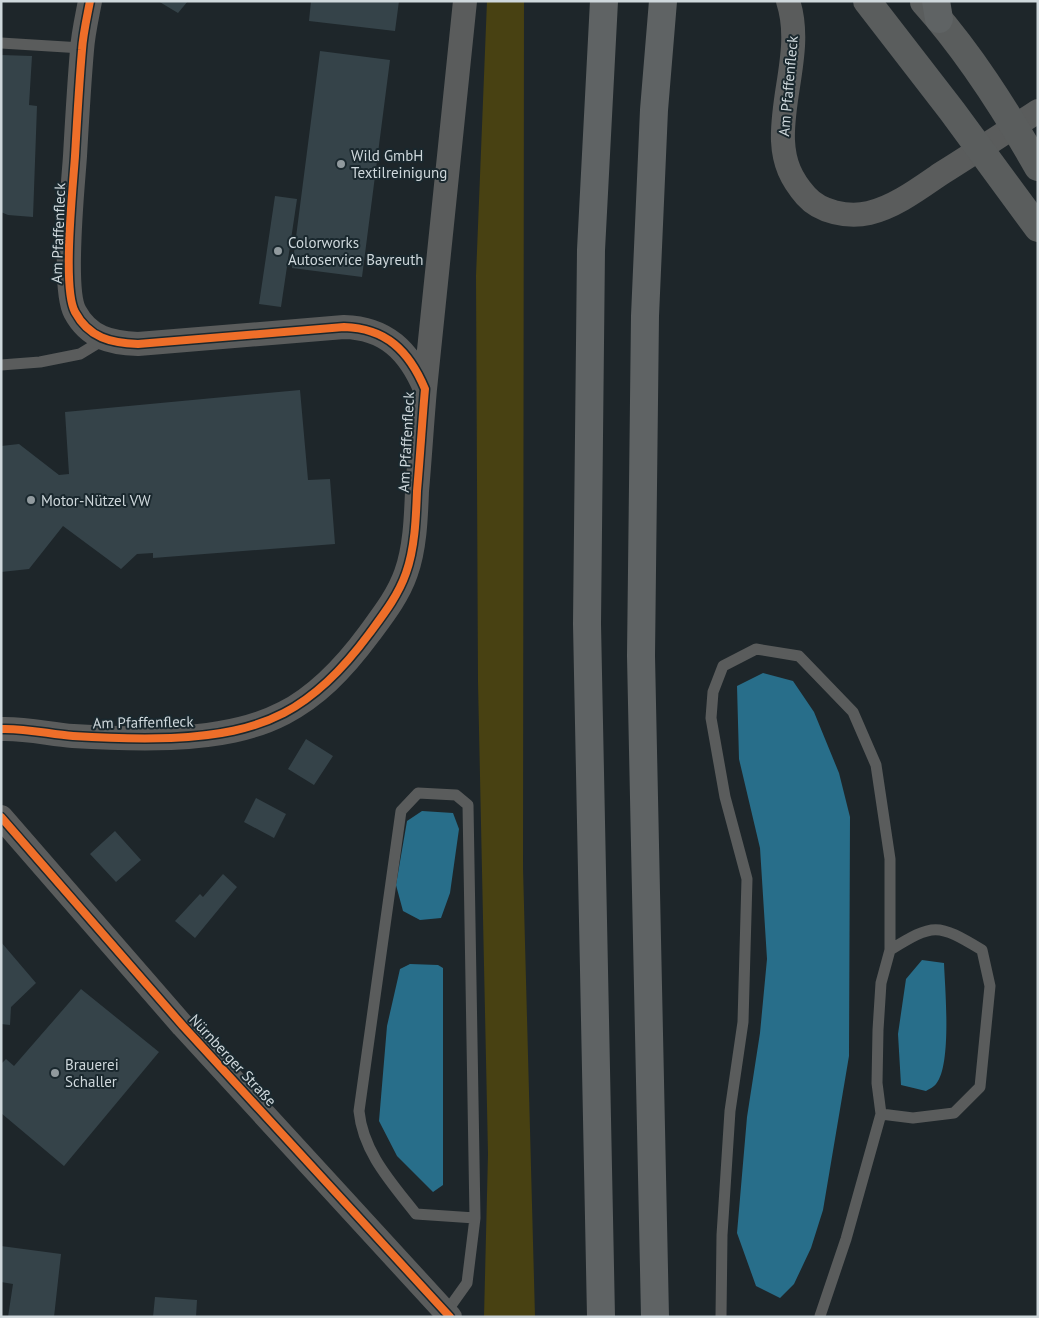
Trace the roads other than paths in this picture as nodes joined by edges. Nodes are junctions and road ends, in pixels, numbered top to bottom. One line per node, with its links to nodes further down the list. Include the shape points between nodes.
1 (90, 1): 9 (street, Am Pfaffenfleck)
2 (466, 1): 15 (street, Am Pfaffenfleck)
3 (604, 1): 23 (highway, via 591,250 587,624)
4 (663, 1): 24 (highway, via 654,110 645,316 641,656)
5 (788, 1): 10 (street, Am Pfaffenfleck, via 793,29 783,141 786,164 794,182 809,200 827,210 846,214 869,213 914,192)
6 (867, 1): 12 (main road)
7 (933, 7): 11 (main road, via 1007,113)
8 (1, 44): 9 (lane)
9 (82, 48): 13 (street, Am Pfaffenfleck, via 70,237 70,295 74,310 83,323)
10 (1038, 111)
11 (1038, 167)
12 (1038, 228)
13 (103, 340): 14 (lane, via 80,354); 15 (street, Am Pfaffenfleck, via 138,344 361,327 392,340)
14 (1, 365)
15 (425, 389): 16 (street, Am Pfaffenfleck, via 415,524 406,572 391,604 350,660 309,698 258,726 171,738 114,738)
16 (1, 729)
17 (1, 817): 21 (street, Nürnberger Straße, via 182,1026)
18 (890, 950): 19 (lane, via 881,983 878,1030 877,1083); 19 (lane, via 922,930 950,931 982,950 990,986 980,1087 954,1113 913,1118); 25 (lane, via 890,858 876,766 853,712 799,656 756,649 723,666 713,692 711,718 725,797 747,879 743,1022 730,1111 722,1235)
19 (881, 1114): 22 (lane, via 846,1239)
20 (475, 1218): 20 (lane, via 468,805 456,795 418,793 401,811 359,1110 361,1131 384,1174 416,1214); 21 (lane, via 467,1283)
21 (449, 1314)
22 (820, 1316)
23 (601, 1317)
24 (656, 1317)
25 (721, 1317)

